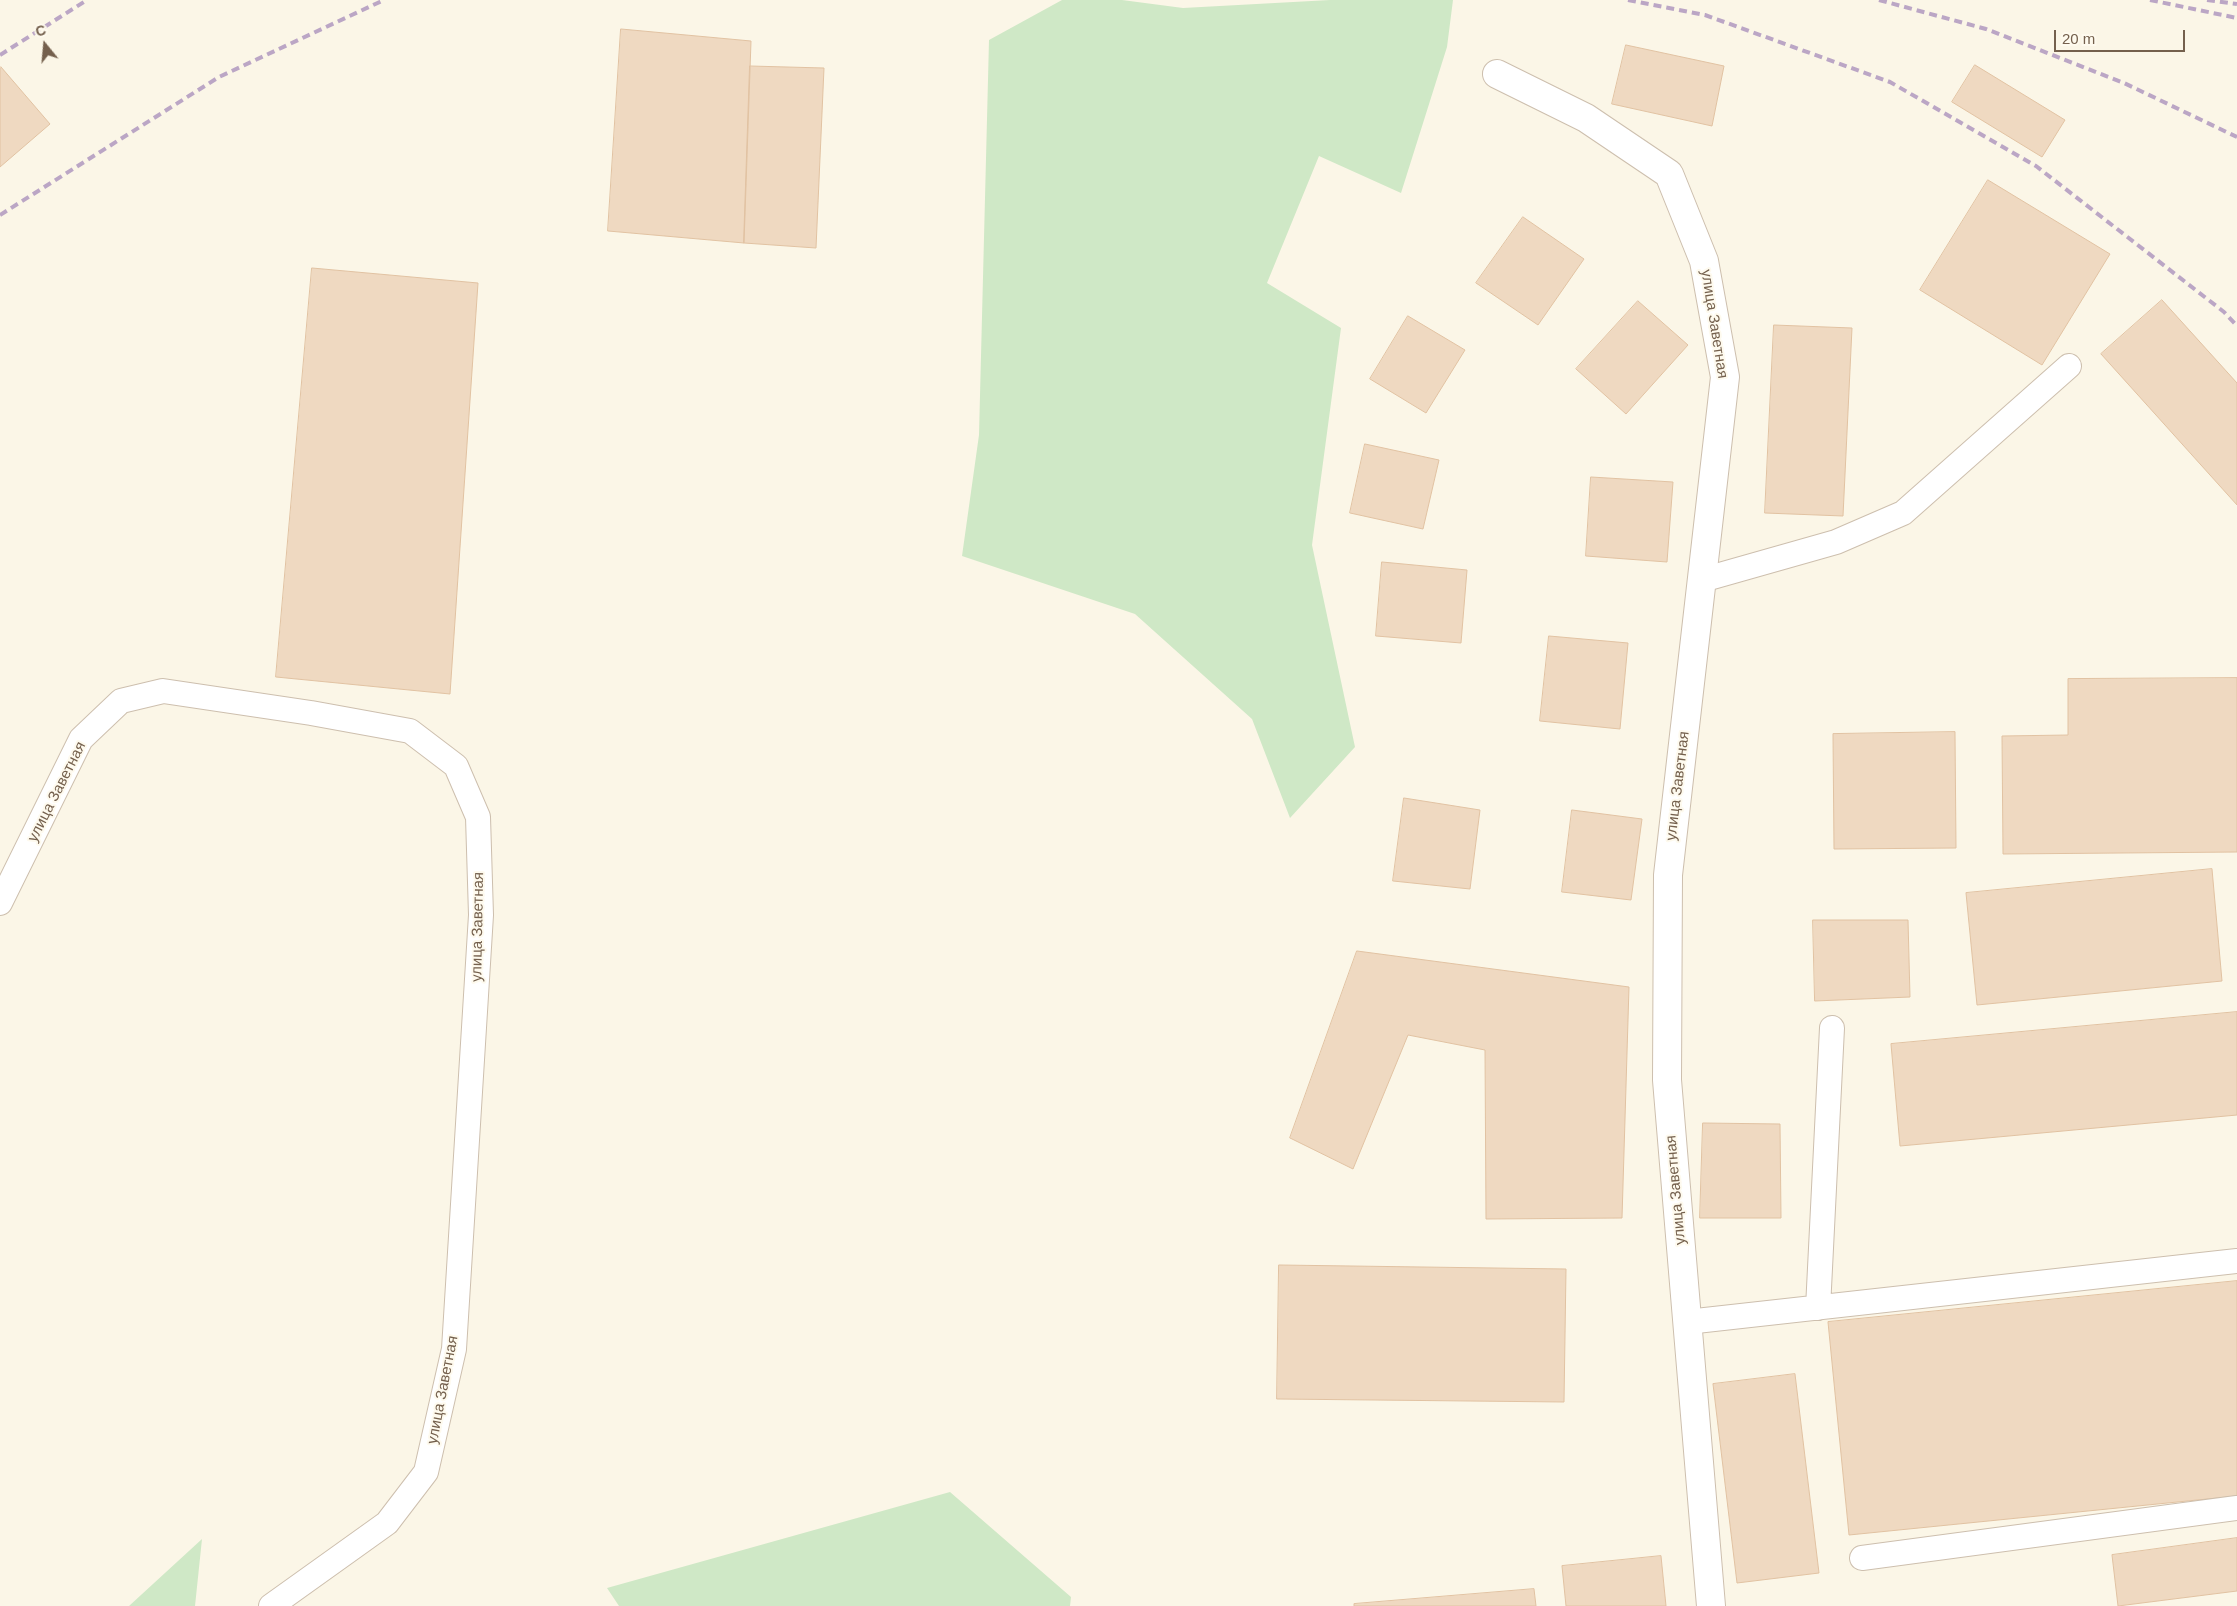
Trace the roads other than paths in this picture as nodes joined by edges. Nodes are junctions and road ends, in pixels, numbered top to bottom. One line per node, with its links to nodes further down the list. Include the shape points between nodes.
1 (1498, 74): 3 (street, улица Заветная, via 1586,118 1669,174 1704,261 1725,377)
2 (2069, 366): 3 (lane, via 1903,513 1836,542)
3 (1702, 580): 8 (street, улица Заветная, via 1668,875 1667,1080)
4 (0, 903): 11 (lane, улица Заветная, via 82,739 121,701 163,691 410,731 456,766 478,818 481,915 454,1349 426,1472 387,1523)
5 (1832, 1028): 7 (lane)
6 (2237, 1261): 7 (lane)
7 (1818, 1308): 8 (lane)
8 (1687, 1322): 12 (street, улица Заветная)
9 (2237, 1508): 10 (lane)
10 (1862, 1558)
11 (271, 1606)
12 (1710, 1606)

